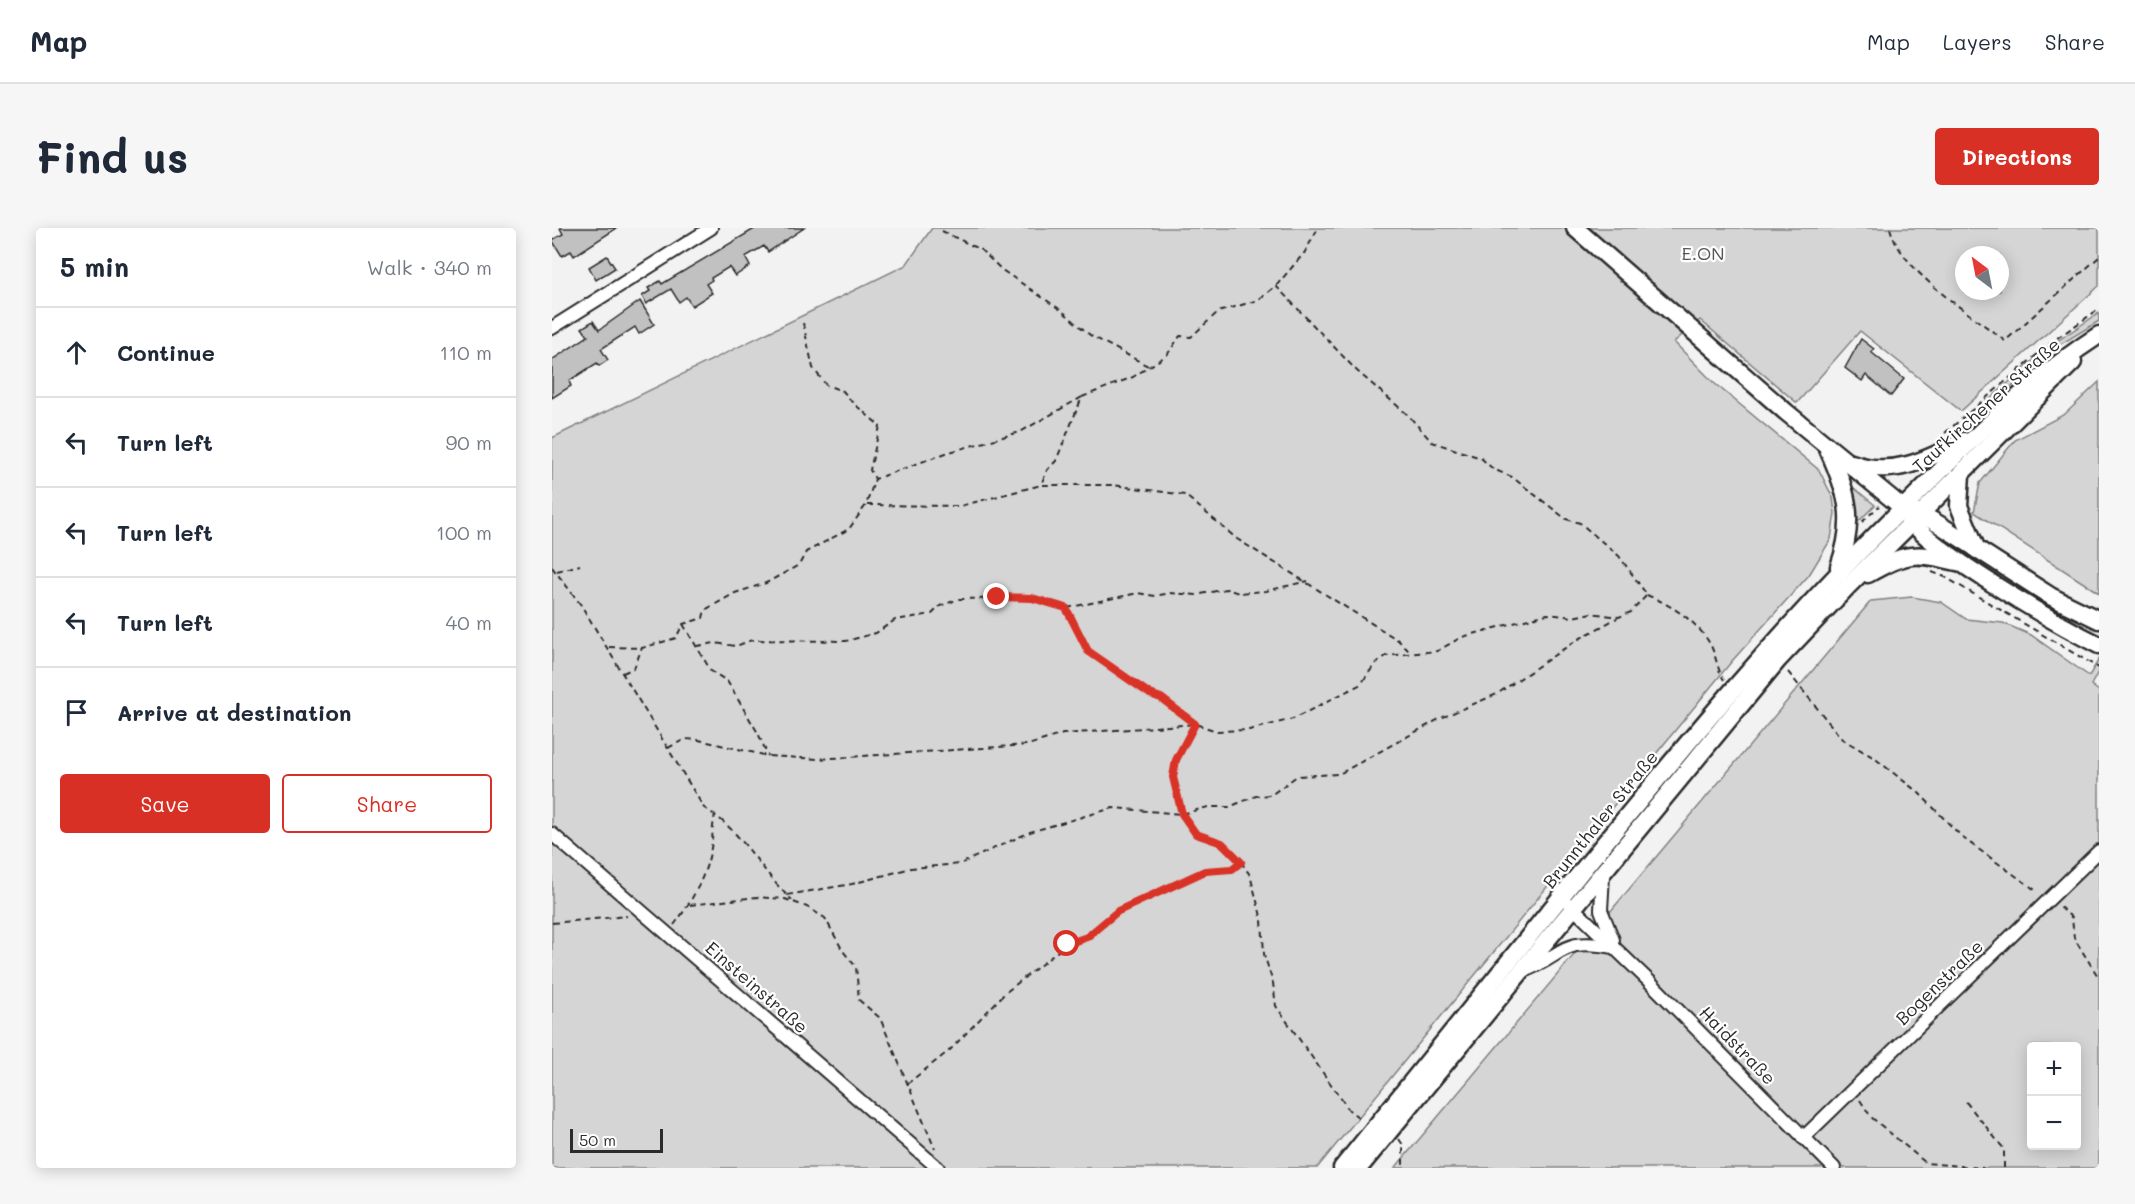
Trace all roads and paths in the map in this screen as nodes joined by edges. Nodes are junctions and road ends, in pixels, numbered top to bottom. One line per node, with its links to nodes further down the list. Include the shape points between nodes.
1 (711, 228): 10 (street)
2 (1318, 228): 7 (path, via 1305,252)
3 (1575, 228): 16 (main road)
4 (1890, 228): 6 (path, via 1894,243 1923,277 2006,341)
5 (942, 231): 12 (path, via 981,250 1090,335)
6 (2099, 257)
7 (1276, 286): 12 (path, via 1258,300 1218,312 1191,337 1180,336 1167,355); 35 (path, via 1432,442 1480,458 1512,477 1566,519 1580,524 1619,556)
8 (2099, 309): 14 (path, via 2053,341)
9 (803, 323): 19 (path, via 813,368 826,385 843,391 880,426 870,470)
10 (552, 328)
11 (2099, 335): 15 (main road, Taufkirchener Straße, via 2061,359); 18 (main road, Taufkirchener Straße)
12 (1148, 366): 13 (path, via 1133,377)
13 (1082, 397): 19 (path, via 1020,432); 20 (path, via 1056,461)
14 (1944, 434)
15 (1978, 434): 17 (main road, via 1937,455 1894,468 1865,468); 23 (main road, Taufkirchener Straße)
16 (1827, 446): 17 (main road); 30 (main road, via 1844,484 1850,511)
17 (1844, 460): 23 (main road)
18 (1961, 474): 25 (main road, Taufkirchener Straße); 26 (main road, via 1959,506)
19 (875, 479): 21 (path)
20 (1041, 485): 21 (path, via 960,506); 33 (path, via 1113,485 1185,495 1237,539)
21 (866, 505): 39 (path, via 849,529 806,552 799,565 766,583 735,592 705,610 703,618)
22 (1878, 506): 24 (path)
23 (1903, 508): 25 (main road); 30 (main road, Brunnthaler Straße)
24 (1867, 517)
25 (1916, 519): 26 (main road); 27 (main road); 34 (main road, Brunnthaler Straße)
26 (1977, 550): 38 (main road, via 2052,597)
27 (1964, 564): 34 (main road, via 1923,554 1904,556); 40 (main road)
28 (579, 565): 31 (path)
29 (552, 567): 31 (path)
30 (1838, 571): 59 (main road, Brunnthaler Straße, via 1731,689)
31 (557, 572): 42 (path)
32 (1930, 572): 46 (path, via 1945,577)
33 (1308, 580): 36 (path, via 1266,591 1239,593 1227,589 1155,596 1138,593); 44 (path)
34 (1849, 585): 45 (main road, Brunnthaler Straße)
35 (1647, 595): 37 (path, via 1631,612); 48 (path, via 1668,603 1694,624 1710,644)
36 (1066, 608): 41 (path, via 1032,598 959,599 940,606 932,614 896,620 876,633 846,641 752,640 736,646); 49 (path, via 1088,651)
37 (1619, 617): 44 (path, via 1547,614 1462,637 1437,651); 52 (path, via 1497,694 1441,718 1339,774 1297,776 1272,795)
38 (2099, 620)
39 (683, 624): 41 (path); 43 (path, via 676,638)
40 (2099, 645)
41 (697, 646): 51 (path, via 711,671 727,681)
42 (607, 647): 43 (path); 47 (path)
43 (642, 648): 47 (path, via 634,668)
44 (1410, 652): 49 (path, via 1386,656 1375,663 1361,684 1293,719 1249,730 1217,731)
45 (1778, 660): 57 (main road, Brunnthaler Straße); 60 (path, via 1842,739 1873,757 1919,793 1986,856)
46 (2099, 668)
47 (622, 673): 50 (path)
48 (1721, 674)
49 (1195, 724): 51 (path, via 1063,734 1028,745 818,759); 52 (path, via 1176,760 1173,777)
50 (668, 748): 51 (path, via 685,739 699,740); 53 (path, via 704,808)
51 (768, 756)
52 (1182, 814): 56 (path, via 1196,834 1222,843); 58 (path, via 1113,808 1030,832 960,864 911,868 852,884)
53 (716, 815): 58 (path, via 744,842); 62 (path, via 711,850)
54 (552, 834): 64 (street, Einsteinstraße)
55 (2099, 851): 60 (street, Bogenstraße)
56 (1241, 862): 70 (path, via 1232,869 1205,871 1118,911 1087,937 1067,944 1005,993 950,1050); 73 (path, via 1250,875 1262,920 1264,954 1276,1006 1349,1110)
57 (1603, 875): 63 (main road, Brunnthaler Straße); 67 (street, Haidstraße, via 1601,910)
58 (787, 895): 61 (path)
59 (1561, 897): 63 (street, Haidstraße); 77 (main road, Brunnthaler Straße)
60 (2052, 899): 69 (path, via 2072,918 2074,938); 71 (street, Bogenstraße)
61 (795, 902): 62 (path, via 756,897); 70 (path, via 825,918 856,967 859,1000 880,1018)
62 (690, 904): 66 (path)
63 (1576, 909): 67 (street, Haidstraße); 68 (main road, Brunnthaler Straße)
64 (645, 915): 65 (path); 66 (street, Einsteinstraße)
65 (552, 923)
66 (667, 933): 76 (street, Einsteinstraße)
67 (1615, 947): 68 (street, via 1587,942 1567,946); 74 (street, Haidstraße)
68 (1523, 971): 78 (main road, Brunnthaler Straße)
69 (2099, 978)
70 (907, 1084): 76 (path, via 933,1139)
71 (1853, 1090): 74 (street, Bogenstraße); 81 (path, via 1871,1117 1926,1163)
72 (1966, 1101): 82 (path, via 2004,1149)
73 (1361, 1119)
74 (1803, 1138): 80 (street, Haidstraße)
75 (1403, 1145): 79 (path)
76 (938, 1163)
77 (1342, 1168)
78 (1359, 1168)
79 (1403, 1168)
80 (1834, 1168)
81 (1983, 1168)
82 (2004, 1168)

